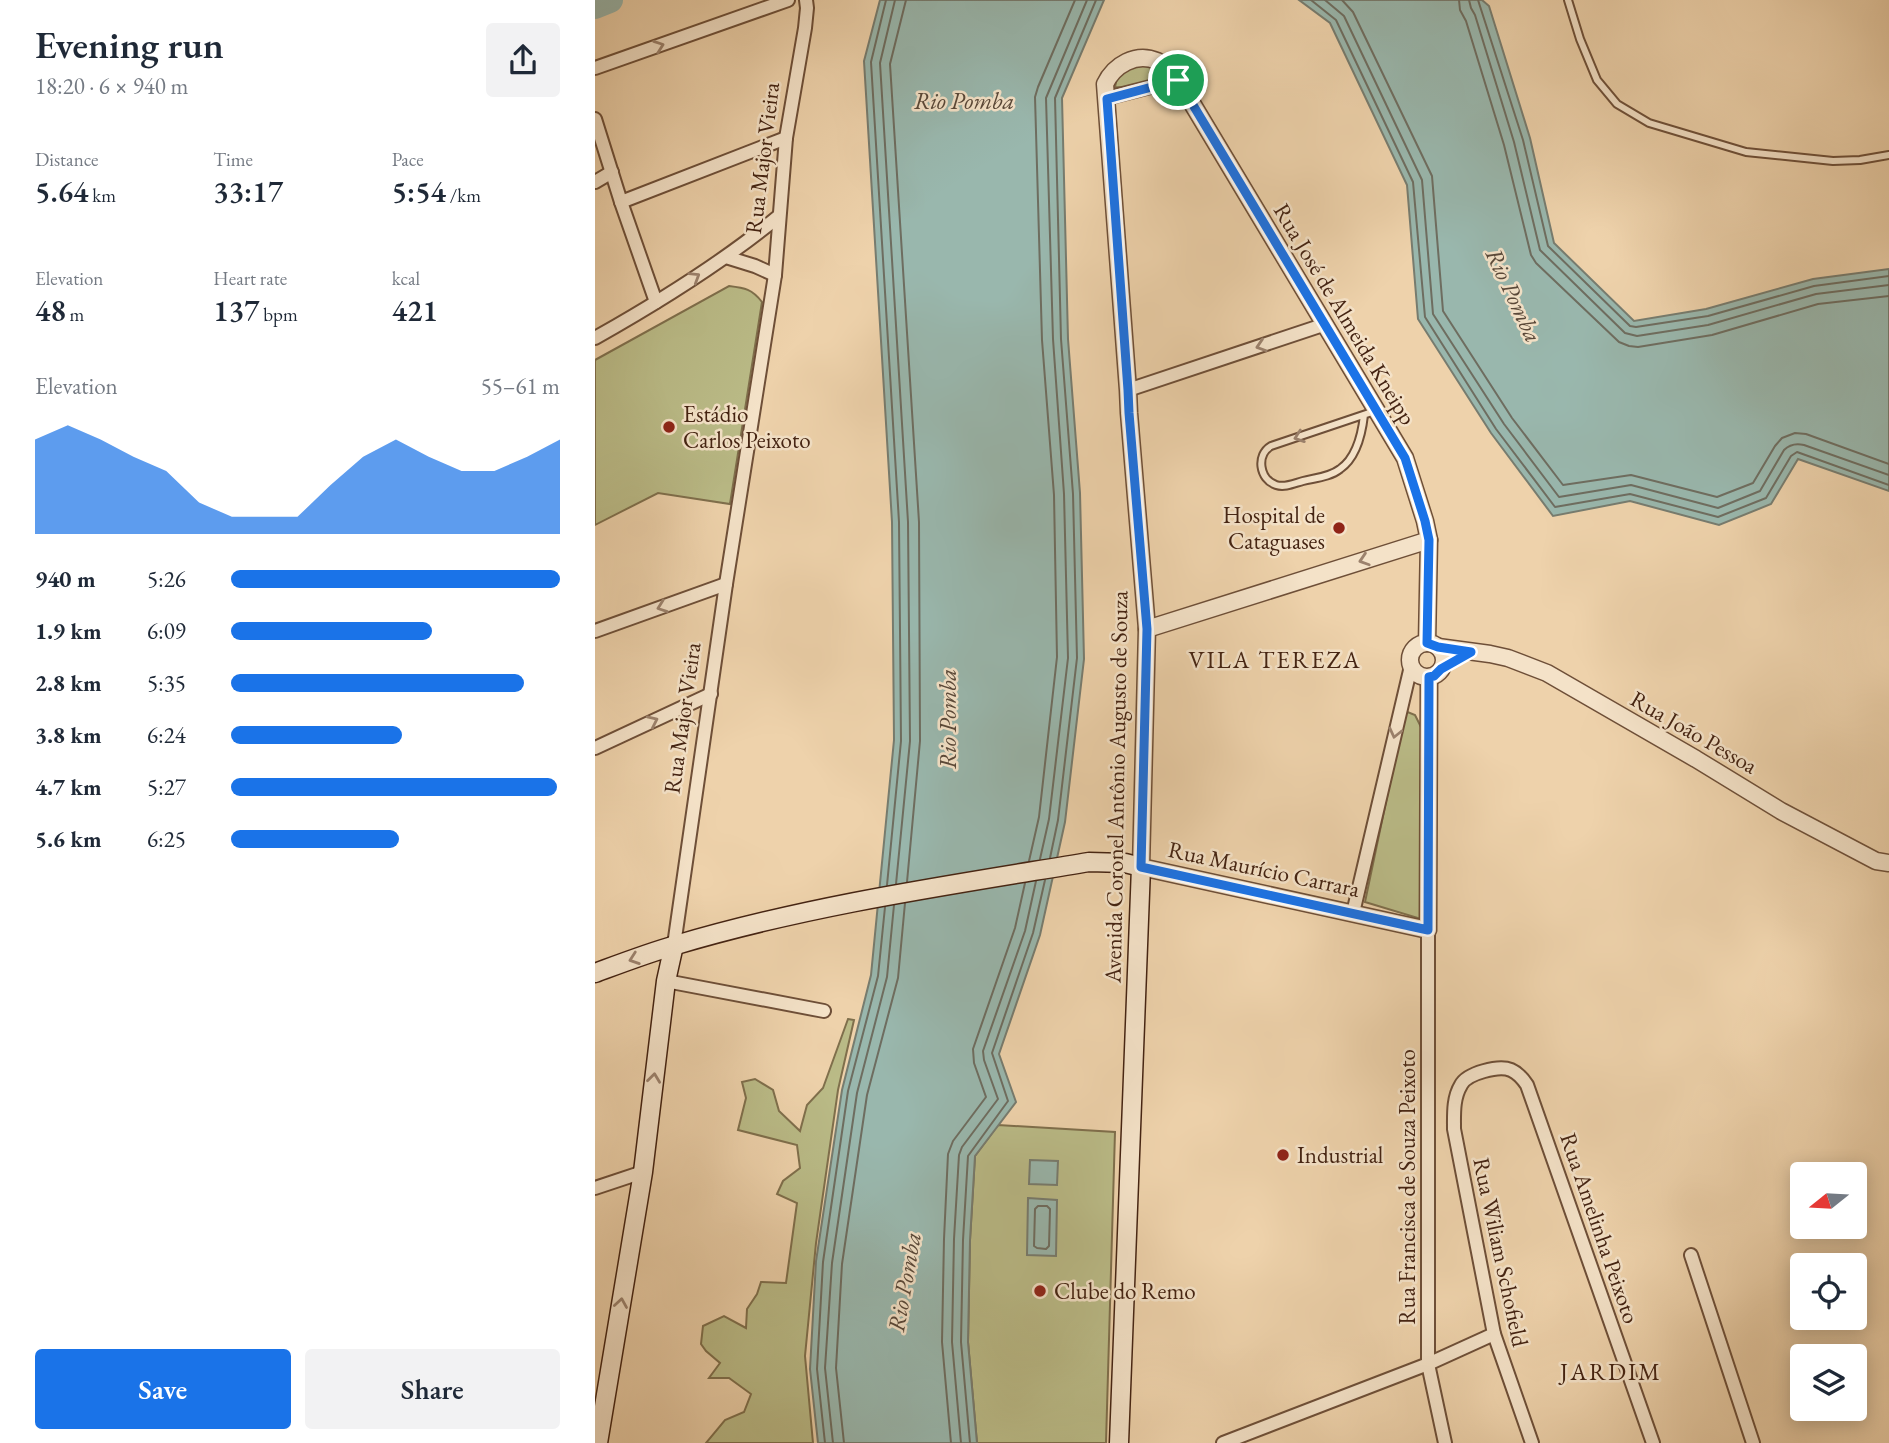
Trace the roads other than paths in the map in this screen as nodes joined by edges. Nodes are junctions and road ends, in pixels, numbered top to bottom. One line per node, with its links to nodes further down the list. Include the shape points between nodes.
1 (788, 0): 5 (street, one-way to 1)
2 (806, 0): 9 (street, Rua Major Vieira)
3 (1568, 0): 10 (lane, via 1597,80 1617,104 1649,123 1745,152 1833,161)
4 (1129, 60): 6 (street, Rua José de Almeida Kneipp, via 1156,61); 7 (street, Avenida Coronel Antônio Augusto de Souza, via 1109,76)
5 (595, 68)
6 (1178, 80): 7 (street); 18 (street, Rua José de Almeida Kneipp)
7 (1107, 99): 20 (street, Avenida Coronel Antônio Augusto de Souza)
8 (595, 119): 11 (street)
9 (786, 138): 13 (street); 14 (street, Rua Major Vieira)
10 (1889, 155)
11 (612, 172): 12 (street); 13 (street)
12 (595, 182)
13 (621, 202): 17 (street)
14 (779, 216): 15 (street); 16 (street, Rua Major Vieira)
15 (726, 257): 16 (street); 17 (street, one-way to 15)
16 (775, 275): 23 (street, Rua Major Vieira)
17 (656, 302): 19 (street)
18 (1326, 324): 20 (street, one-way to 20); 21 (street, Rua José de Almeida Kneipp)
19 (595, 338)
20 (1128, 390): 24 (street, Avenida Coronel Antônio Augusto de Souza)
21 (1370, 412): 21 (lane, one-way to 21, via 1265,449 1262,471 1274,484 1284,486 1341,469); 22 (street, Rua José de Almeida Kneipp, via 1405,458)
22 (1429, 540): 24 (street, one-way to 24); 26 (street, Rua José de Almeida Kneipp)
23 (726, 584): 25 (street, one-way to 25); 30 (street, Rua Major Vieira)
24 (1147, 629): 33 (street, Avenida Coronel Antônio Augusto de Souza)
25 (595, 631)
26 (1433, 645): 27 (street, Rua João Pessoa); 28 (street, via 1422,644 1413,650); 29 (street, via 1444,656)
27 (1471, 652): 29 (street); 32 (street, Rua João Pessoa, via 1508,658 1547,673 1781,811 1876,861)
28 (1411, 666): 29 (street, via 1418,675); 34 (street, one-way to 34)
29 (1435, 673): 35 (street)
30 (711, 694): 31 (street, one-way to 30); 36 (street, Rua Major Vieira)
31 (595, 748)
32 (1889, 863)
33 (1141, 867): 34 (street, Rua Maurício Carrara); 36 (main road, Rua Maurício Carrara, via 1089,862 864,900); 48 (main road, Avenida Coronel Antônio Augusto de Souza)
34 (1353, 913): 35 (street, Rua Maurício Carrara)
35 (1428, 930): 45 (street, Rua Francisca de Souza Peixoto)
36 (674, 945): 37 (main road, Rua Maurício Carrara, one-way to 37); 38 (main road, Rua Major Vieira)
37 (595, 973)
38 (666, 981): 39 (street); 41 (main road, Rua Major Vieira, one-way to 38)
39 (824, 1011)
40 (1474, 1074): 44 (street, Rua Wiliam Schofield, via 1462,1081 1456,1096 1454,1129); 52 (street, Rua Amelinha Peixoto, via 1509,1068 1527,1085)
41 (643, 1172): 42 (street); 46 (main road, Rua Major Vieira, one-way to 41)
42 (595, 1188)
43 (1691, 1255): 53 (street)
44 (1494, 1334): 45 (street); 51 (street, Rua Wiliam Schofield)
45 (1428, 1364): 49 (street); 50 (street, Rua Francisca de Souza Peixoto)
46 (599, 1417): 47 (main road, Rua Major Vieira)
47 (599, 1443)
48 (1119, 1443)
49 (1223, 1443)
50 (1445, 1443)
51 (1532, 1443)
52 (1653, 1443)
53 (1753, 1443)

